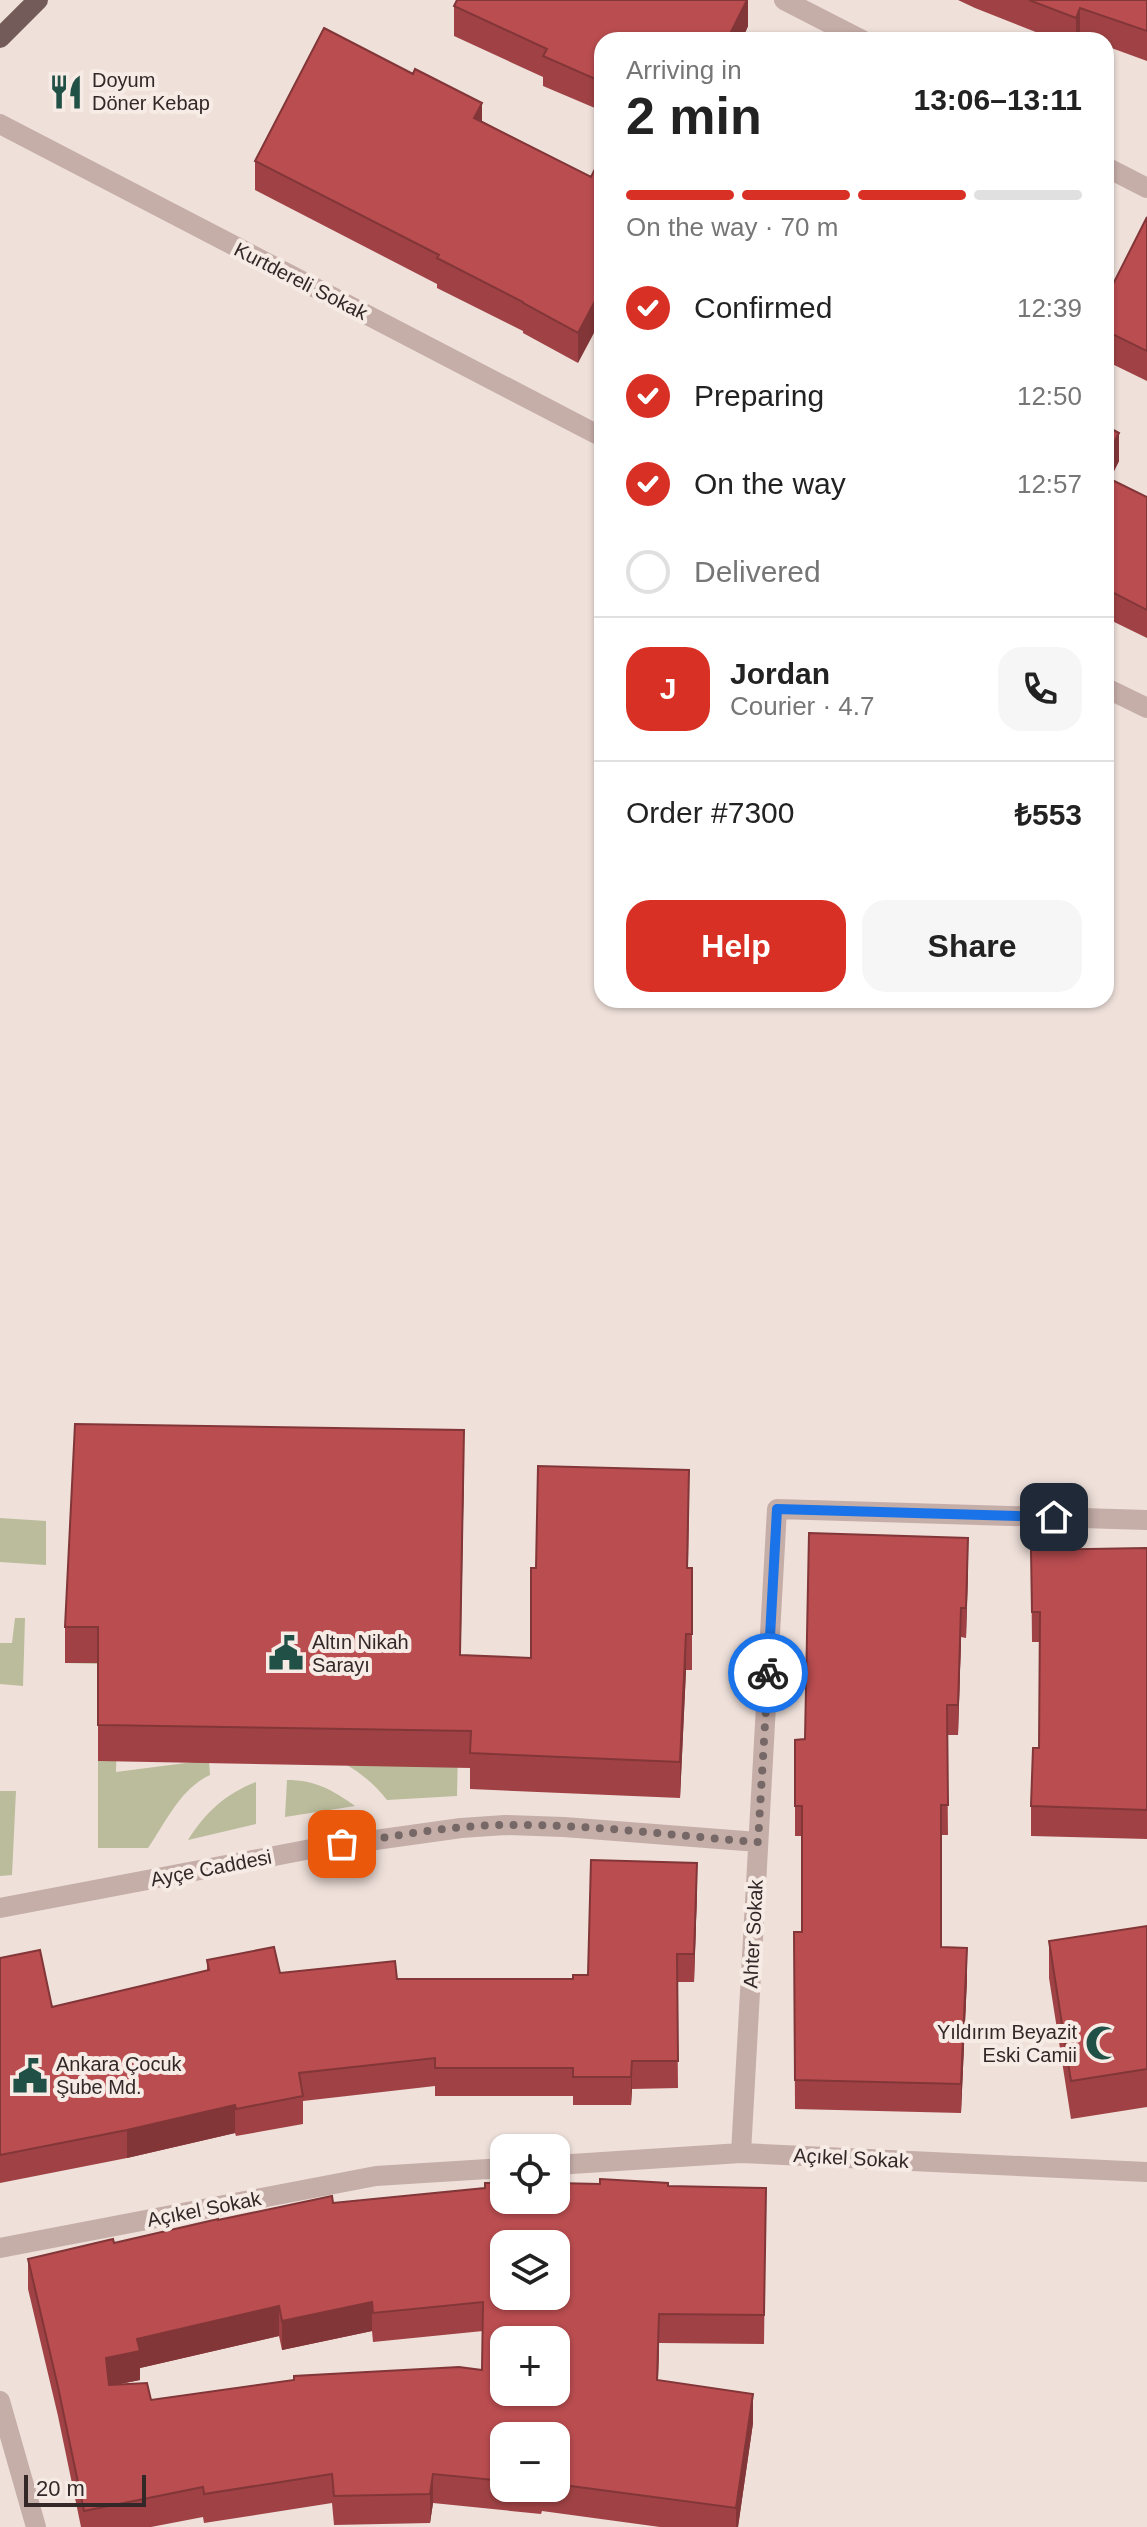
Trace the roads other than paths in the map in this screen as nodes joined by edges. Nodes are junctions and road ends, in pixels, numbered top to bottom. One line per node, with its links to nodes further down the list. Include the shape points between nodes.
1 (38, 0): 4 (main road)
2 (784, 0): 3 (street)
3 (846, 32)
4 (0, 38)
5 (0, 124): 8 (street, Kurtdereli Sokak)
6 (1114, 171): 7 (street)
7 (1147, 188)
8 (594, 433)
9 (1114, 692): 10 (street)
10 (1147, 708)
11 (1147, 1520): 12 (street, Ahter Sokak, via 777,1509)
12 (758, 1842): 13 (street, Ayçe Caddesi, via 564,1827 461,1828 311,1849); 14 (street, Ahter Sokak)
13 (0, 1908)
14 (741, 2153): 15 (street, Açıkel Sokak); 17 (street, Açıkel Sokak)
15 (570, 2164)
16 (490, 2169): 18 (street, Açıkel Sokak, via 376,2176)
17 (1147, 2172)
18 (0, 2248)
19 (0, 2401): 20 (street)
20 (36, 2527)

